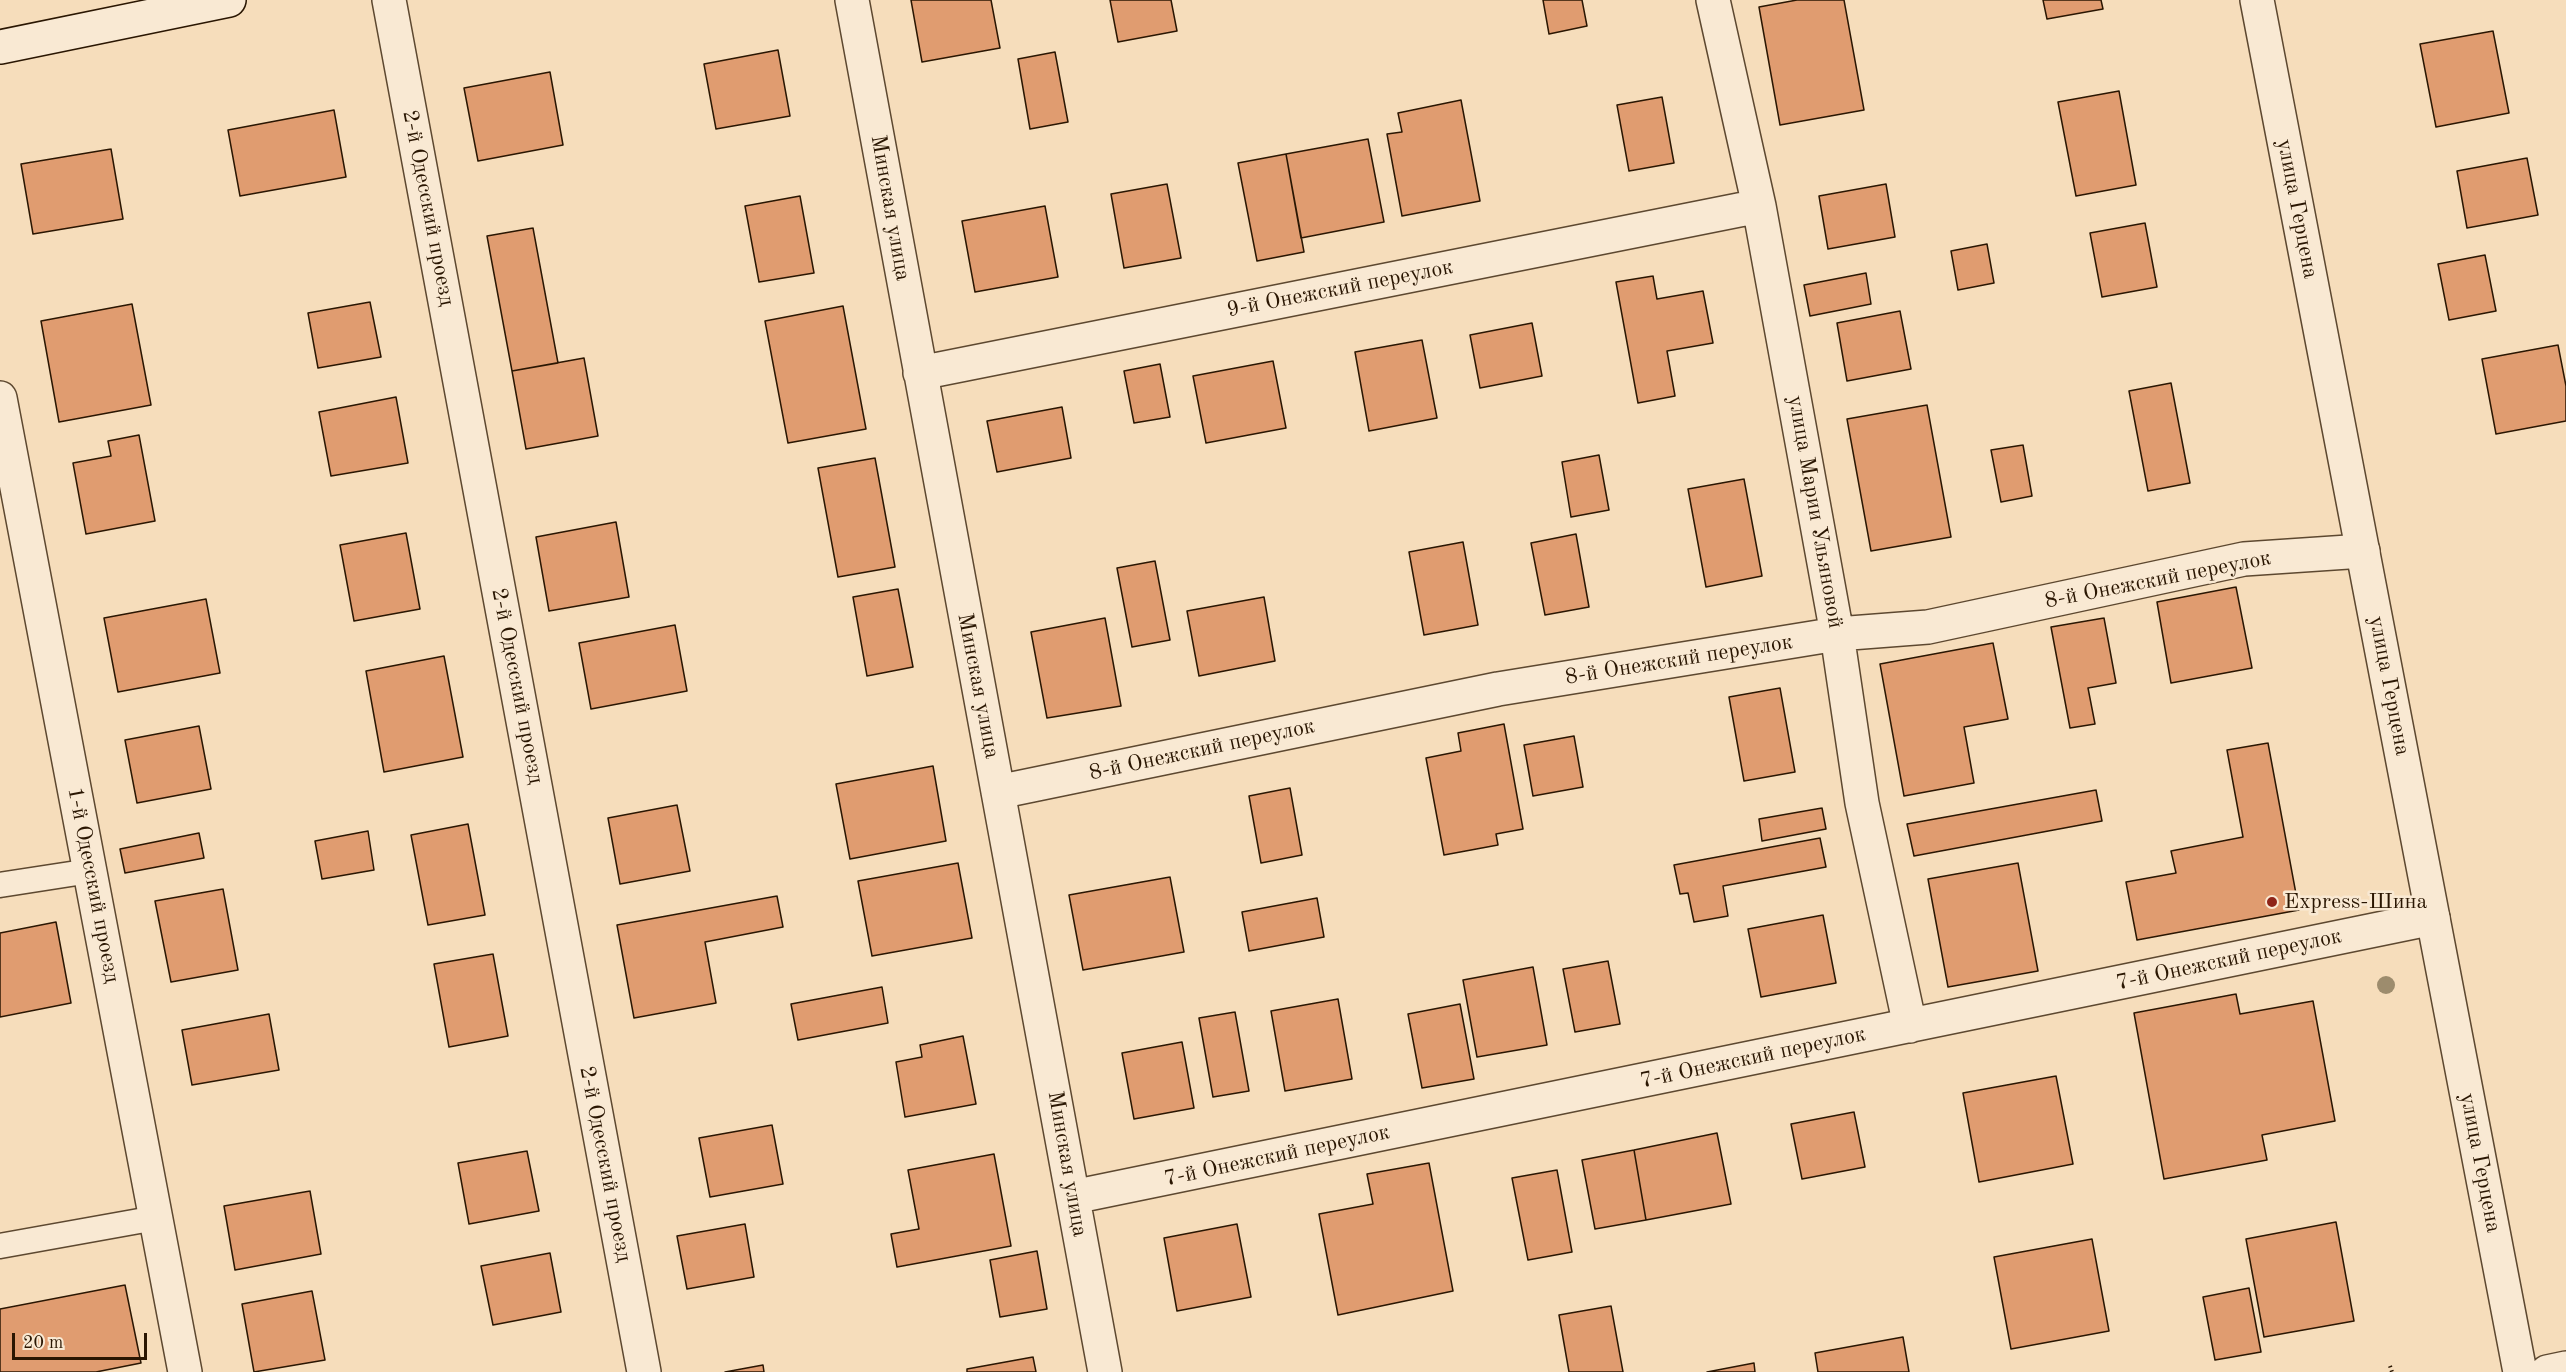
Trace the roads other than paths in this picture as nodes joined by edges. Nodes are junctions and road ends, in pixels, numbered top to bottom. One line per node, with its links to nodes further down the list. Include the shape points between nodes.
1 (229, 0): 6 (street)
2 (389, 0): 23 (street, 2-й Одесский проезд)
3 (852, 0): 8 (street, Минская улица)
4 (1713, 0): 7 (street, улица Марии Ульяновой)
5 (2257, 0): 11 (street, улица Герцена)
6 (0, 47)
7 (1760, 206): 8 (street, 9-й Онежский переулок); 12 (street, улица Марии Ульяновой)
8 (920, 373): 13 (street, Минская улица)
9 (0, 398): 10 (street, 1-й Одесский проезд)
10 (9, 494): 14 (street, 1-й Одесский проезд)
11 (2363, 551): 12 (street, 8-й Онежский переулок, via 2244,559 1928,627); 16 (street, улица Герцена)
12 (1837, 634): 13 (street, 8-й Онежский переулок, via 1498,689); 17 (street, улица Марии Ульяновой, via 1862,803)
13 (998, 792): 18 (street, Минская улица)
14 (90, 871): 15 (lane); 19 (street, 1-й Одесский проезд)
15 (0, 885)
16 (2433, 918): 17 (street, 7-й Онежский переулок); 25 (street, улица Герцена)
17 (1910, 1026): 18 (street, 7-й Онежский переулок)
18 (1073, 1197): 24 (street, Минская улица)
19 (156, 1218): 20 (lane); 22 (street, 1-й Одесский проезд)
20 (0, 1246)
21 (2566, 1368): 26 (street)
22 (185, 1372)
23 (644, 1372)
24 (1105, 1372)
25 (2520, 1372)
26 (2547, 1372)

